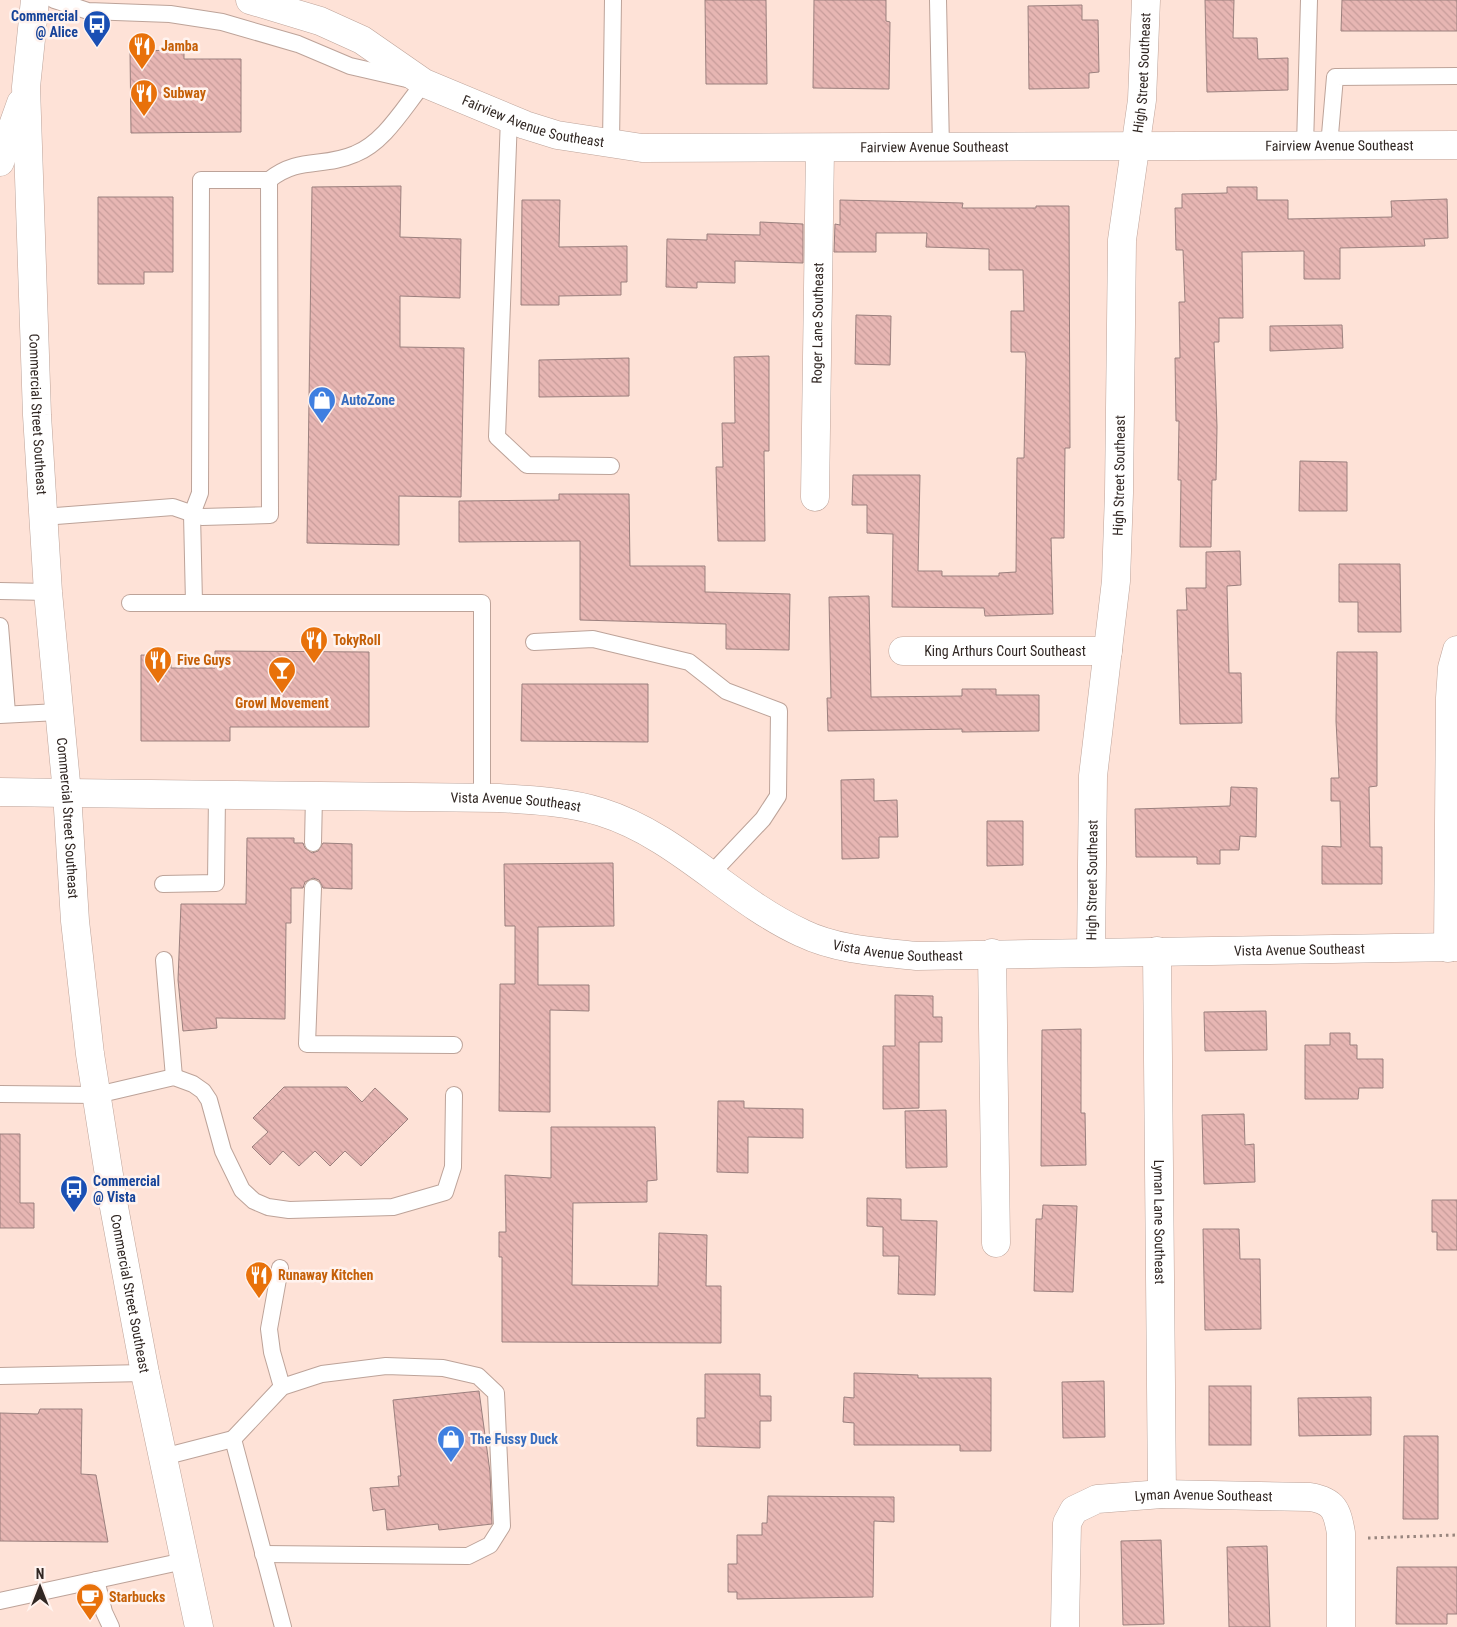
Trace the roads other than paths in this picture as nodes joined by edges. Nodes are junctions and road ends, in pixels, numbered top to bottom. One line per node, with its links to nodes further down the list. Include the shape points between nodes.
1 (35, 0): 10 (main road, Commercial Street Southeast)
2 (54, 0): 9 (lane, Fairview Avenue Southeast, via 88,11 170,14 222,22 290,41 350,66)
3 (613, 0): 12 (lane)
4 (938, 0): 16 (lane)
5 (1146, 0): 14 (main road, High Street Southeast, via 1142,100)
6 (1309, 0): 15 (lane)
7 (264, 2): 9 (main road, Fairview Avenue Southeast, via 320,21 362,40)
8 (1457, 76): 15 (lane, via 1335,77)
9 (424, 83): 11 (main road, Fairview Avenue Southeast); 19 (lane, via 379,138 356,154 324,163 302,163 283,169)
10 (26, 87): 18 (main road); 23 (main road, Commercial Street Southeast)
11 (508, 118): 12 (main road, Fairview Avenue Southeast, via 557,135); 20 (lane, via 497,437 527,465)
12 (610, 144): 17 (main road, Fairview Avenue Southeast, via 642,148)
13 (1457, 145): 15 (main road, Fairview Avenue Southeast)
14 (1135, 146): 15 (main road, Fairview Avenue Southeast); 16 (main road, Fairview Avenue Southeast); 32 (main road, High Street Southeast, via 1122,240 1119,493 1116,580)
15 (1317, 146)
16 (941, 148): 17 (main road, Fairview Avenue Southeast)
17 (820, 149): 21 (main road, Roger Lane Southeast)
18 (0, 162)
19 (269, 180): 22 (lane, via 201,180 200,493); 22 (lane, via 270,514 202,517)
20 (611, 466)
21 (815, 497)
22 (192, 514): 23 (lane, via 173,508); 26 (lane)
23 (43, 517): 25 (main road, Commercial Street Southeast)
24 (0, 591): 25 (lane)
25 (48, 592): 33 (main road, Commercial Street Southeast)
26 (194, 602): 27 (lane); 39 (lane, via 482,603)
27 (130, 603)
28 (0, 626): 34 (lane)
29 (534, 642): 41 (lane, via 593,639 689,662 726,691 779,711 778,796 764,819)
30 (1457, 650): 44 (main road, via 1450,698)
31 (903, 651): 32 (main road, King Arthurs Court Southeast)
32 (1108, 651): 46 (main road, High Street Southeast, via 1091,806)
33 (58, 712): 34 (lane); 36 (main road, Commercial Street Southeast)
34 (4, 714)
35 (0, 792): 36 (main road, Vista Avenue Southeast)
36 (67, 793): 37 (main road, Vista Avenue Southeast); 52 (main road, Commercial Street Southeast, via 75,921)
37 (217, 794): 38 (main road, Vista Avenue Southeast); 42 (lane, via 216,882)
38 (314, 796): 39 (main road, Vista Avenue Southeast); 40 (lane)
39 (482, 798): 41 (main road, Vista Avenue Southeast, via 540,801 600,812 685,854)
40 (313, 843)
41 (711, 874): 47 (main road, Vista Avenue Southeast, via 758,909 803,934 861,951 917,956)
42 (163, 884)
43 (313, 888): 49 (lane, via 307,1044)
44 (1453, 948): 45 (main road, Vista Avenue Southeast)
45 (1157, 951): 46 (main road, Vista Avenue Southeast); 61 (main road, Lyman Lane Southeast)
46 (1091, 952): 47 (main road, Vista Avenue Southeast)
47 (992, 953): 54 (main road)
48 (164, 960): 50 (lane)
49 (454, 1045)
50 (174, 1077): 52 (lane); 53 (lane, via 193,1084 209,1100 223,1152 242,1190 254,1201 268,1207 289,1210 393,1207 445,1192 454,1167)
51 (0, 1094): 52 (lane)
52 (97, 1095): 56 (main road, Commercial Street Southeast)
53 (454, 1095)
54 (996, 1243)
55 (280, 1268): 58 (lane, via 269,1329)
56 (145, 1373): 57 (lane); 60 (main road, Commercial Street Southeast)
57 (0, 1376)
58 (282, 1387): 59 (lane); 62 (lane, via 322,1374 386,1366 444,1368 478,1376 496,1393 502,1526 490,1545 468,1556)
59 (233, 1439): 60 (lane); 62 (lane)
60 (163, 1457): 63 (main road, Commercial Street Southeast)
61 (1162, 1494): 69 (main road, Lyman Avenue Southeast, via 1097,1499 1074,1510 1066,1523); 70 (main road, Lyman Avenue Southeast, via 1310,1496 1323,1499 1334,1508 1338,1518)
62 (263, 1554): 68 (lane)
63 (184, 1561): 64 (lane); 67 (main road, Commercial Street Southeast)
64 (96, 1580): 65 (lane); 66 (lane)
65 (0, 1601)
66 (111, 1627)
67 (199, 1627)
68 (283, 1627)
69 (1065, 1627)
70 (1341, 1627)

